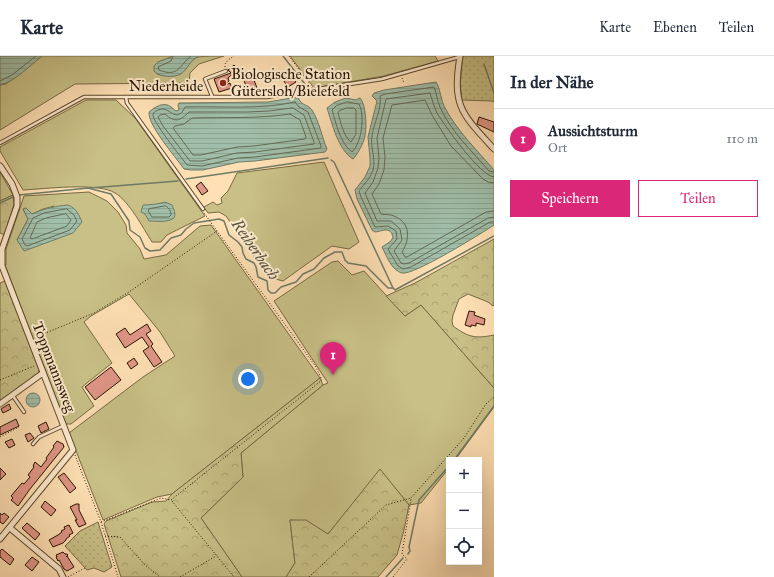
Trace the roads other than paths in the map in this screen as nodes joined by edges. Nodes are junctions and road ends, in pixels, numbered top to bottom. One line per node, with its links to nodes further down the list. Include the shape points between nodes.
1 (460, 56): 3 (lane, Niederheide, via 382,79 314,90 267,97); 6 (street, via 456,82 458,101 469,122)
2 (226, 71): 3 (lane, via 205,79)
3 (212, 96): 4 (lane, Niederheide)
4 (126, 97): 5 (lane, Niederheide, via 84,97); 8 (lane, via 127,103)
5 (0, 143)
6 (494, 149)
7 (0, 166): 9 (street, Toppmannsweg, via 17,197 17,206 2,249 2,266)
8 (203, 209)
9 (43, 373): 10 (street); 13 (street, Toppmannsweg)
10 (12, 395): 11 (street); 12 (lane)
11 (0, 404)
12 (24, 412)
13 (64, 426): 14 (lane, via 39,437); 15 (street, Toppmannsweg, via 73,450)
14 (33, 444)
15 (10, 528): 16 (street); 17 (street, via 59,569)
16 (0, 539)
17 (63, 577)

